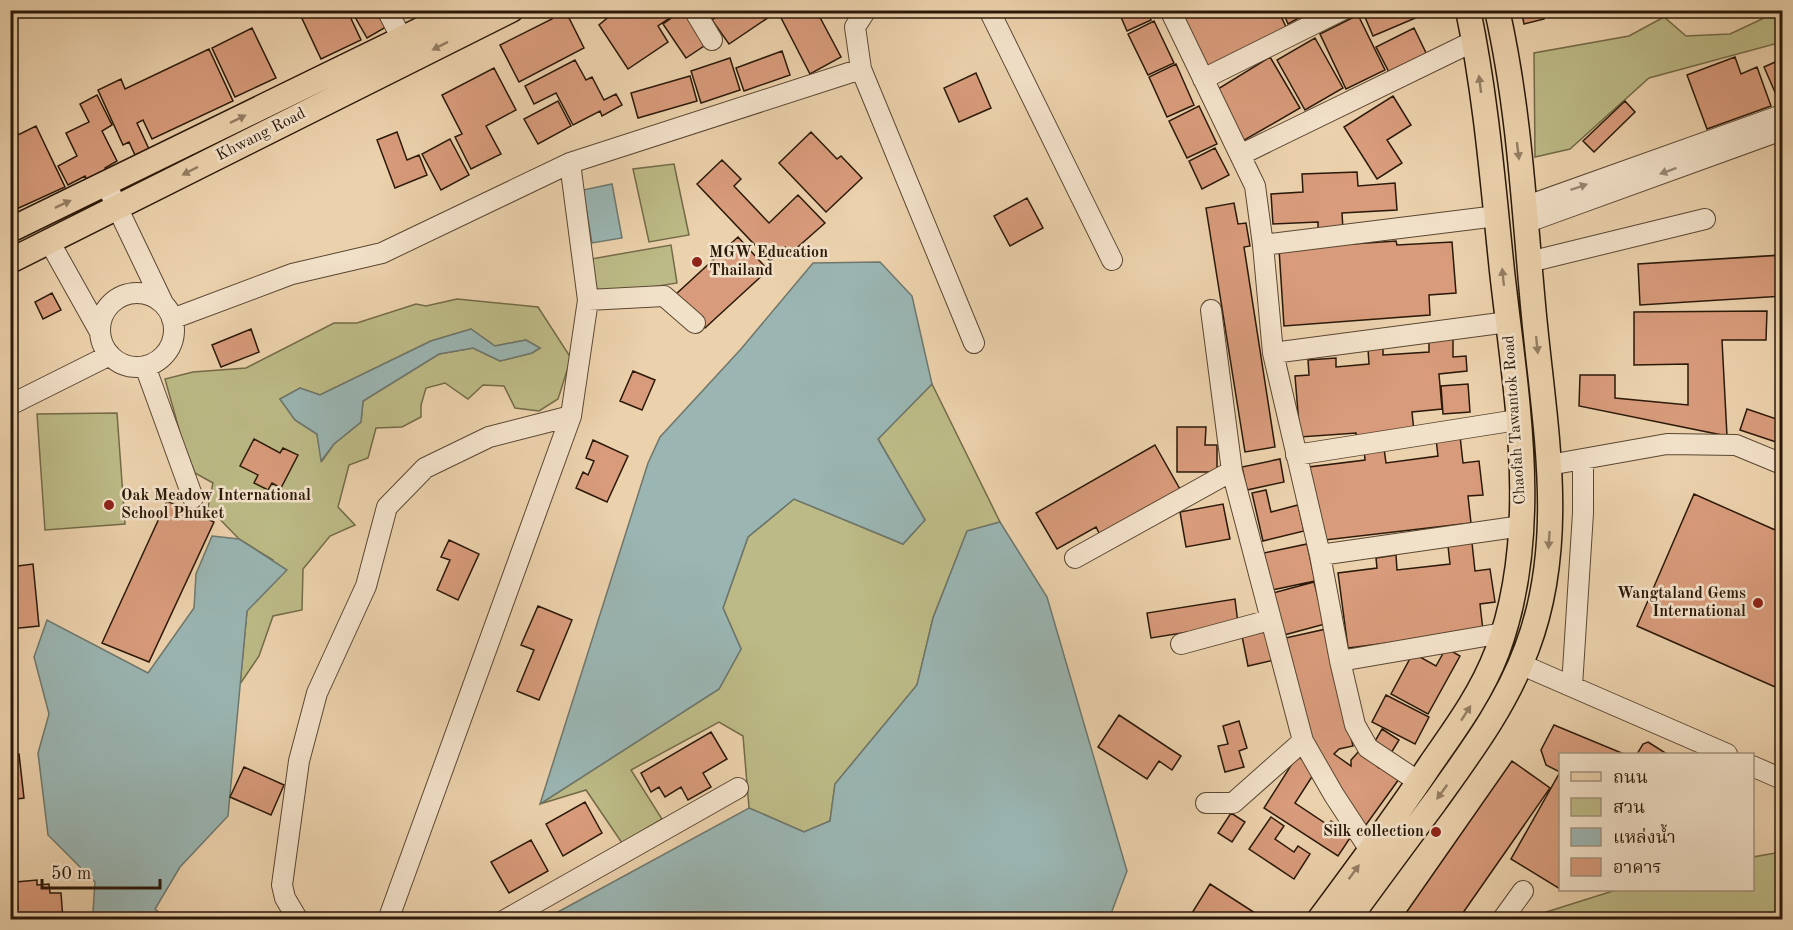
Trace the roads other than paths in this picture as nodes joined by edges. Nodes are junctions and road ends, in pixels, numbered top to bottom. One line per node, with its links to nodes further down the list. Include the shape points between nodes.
1 (387, 10): 11 (street)
2 (511, 10): 10 (main road, Khwang Road)
3 (694, 10): 12 (street)
4 (866, 10): 14 (street, via 855,27)
5 (989, 10): 28 (street)
6 (1170, 10): 15 (street)
7 (1342, 10): 15 (street)
8 (1467, 10): 13 (main road, Chaofah Tawantok Road)
9 (1497, 10): 22 (main road, Chaofah Tawantok Road, one-way to 22, via 1507,59)
10 (467, 17): 11 (main road, Khwang Road); 21 (main road, Khwang Road, one-way to 21)
11 (402, 39): 20 (main road, Khwang Road, one-way to 11)
12 (712, 40)
13 (1474, 41): 18 (street); 23 (main road, Chaofah Tawantok Road, one-way to 13)
14 (861, 69): 19 (street); 37 (street)
15 (1203, 79): 18 (street)
16 (1782, 115): 22 (street, one-way to 16)
17 (1782, 130): 22 (street, one-way to 22)
18 (1240, 155): 27 (street, via 1255,186)
19 (570, 163): 31 (street); 33 (street, via 382,253 291,274)
20 (106, 184): 21 (street); 25 (main road, Khwang Road, one-way to 20)
21 (117, 207): 26 (main road, Khwang Road); 33 (street)
22 (1524, 215): 30 (main road, Chaofah Tawantok Road)
23 (1497, 216): 27 (street); 34 (main road, Chaofah Tawantok Road, one-way to 23)
24 (1705, 219): 30 (street)
25 (10, 230)
26 (49, 241): 29 (main road, Khwang Road); 36 (street)
27 (1263, 245): 38 (street)
28 (1112, 260)
29 (10, 261)
30 (1529, 262): 47 (main road, Chaofah Tawantok Road, one-way to 47)
31 (588, 300): 35 (street, via 664,296); 42 (street)
32 (1211, 309): 48 (street)
33 (168, 311): 36 (street, via 144,293 130,293 109,306); 40 (street, via 174,332 167,351)
34 (1508, 322): 38 (street); 43 (main road, Chaofah Tawantok Road)
35 (696, 323)
36 (100, 332): 39 (street)
37 (974, 343)
38 (1273, 353): 44 (street)
39 (110, 355): 40 (street, via 133,367); 41 (street)
40 (145, 366): 49 (street)
41 (10, 405)
42 (571, 416): 68 (street, via 489,437 425,468 387,507 366,586 317,693 299,761 282,885); 69 (street)
43 (1517, 420): 44 (street); 50 (main road, Chaofah Tawantok Road)
44 (1296, 455): 51 (street)
45 (1583, 459): 46 (street, via 1667,444 1736,445); 47 (street); 58 (street)
46 (1782, 464)
47 (1549, 465): 57 (main road, Chaofah Tawantok Road, one-way to 57, via 1548,555 1534,625)
48 (1232, 471): 52 (street); 53 (street)
49 (193, 498)
50 (1522, 526): 51 (street); 54 (main road, Chaofah Tawantok Road, via 1517,575)
51 (1320, 555): 56 (street)
52 (1076, 558)
53 (1270, 620): 55 (street); 59 (street)
54 (1503, 633): 56 (street); 63 (main road, Chaofah Tawantok Road, one-way to 54, via 1478,694)
55 (1181, 644)
56 (1340, 661): 63 (street, via 1355,724 1368,748)
57 (1520, 664): 58 (street); 72 (main road, Chaofah Tawantok Road, one-way to 72, via 1488,726)
58 (1572, 686): 60 (street)
59 (1304, 741): 65 (street, via 1233,803); 66 (street)
60 (1725, 753)
61 (1754, 767): 62 (street)
62 (1782, 778)
63 (1419, 782): 66 (main road, Chaofah Tawantok Road)
64 (738, 788): 70 (street)
65 (1206, 803)
66 (1370, 850): 71 (main road, Chaofah Tawantok Road, one-way to 66)
67 (1523, 891): 73 (street)
68 (298, 920)
69 (388, 920)
70 (505, 920)
71 (1319, 920)
72 (1348, 920)
73 (1502, 920)

